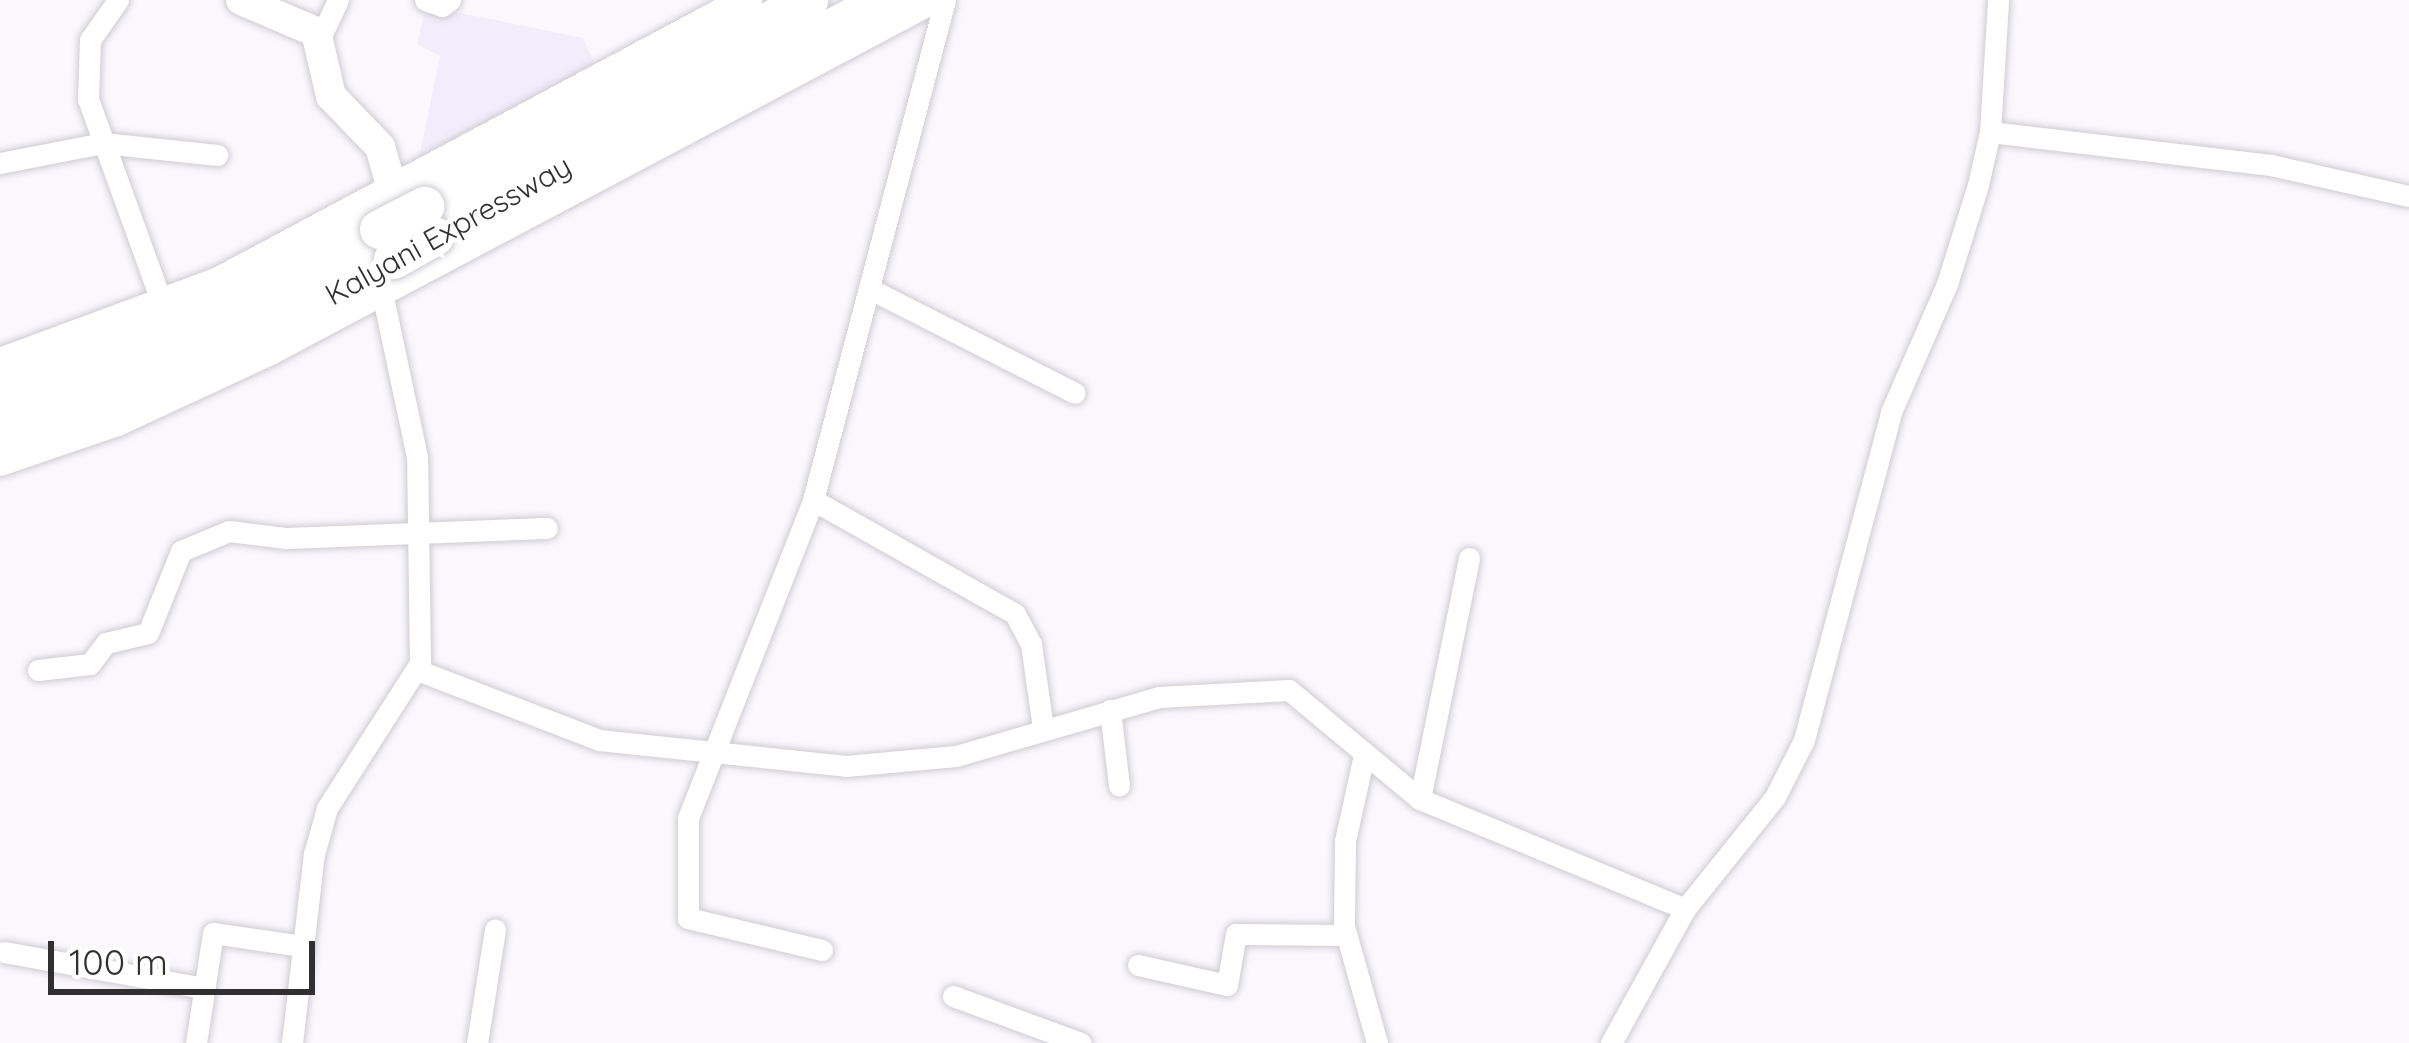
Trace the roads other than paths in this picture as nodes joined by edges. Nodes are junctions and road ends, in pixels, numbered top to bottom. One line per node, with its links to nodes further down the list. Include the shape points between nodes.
1 (118, 0): 14 (street, via 88,50 88,99)
2 (241, 0): 12 (street, via 311,26)
3 (338, 0): 12 (street)
4 (425, 0): 5 (street)
5 (450, 0)
6 (746, 0): 18 (street)
7 (808, 0): 18 (highway, Kalyani Expressway)
8 (885, 0): 18 (highway, Kalyani Expressway)
9 (930, 0): 18 (street)
10 (944, 0): 19 (street)
11 (1998, 0): 13 (street)
12 (320, 38): 18 (street, via 331,96 380,147)
13 (1990, 132): 17 (street, via 2271,165); 38 (street, via 1954,265 1891,412 1804,740 1775,797)
14 (103, 143): 15 (street); 16 (street); 20 (street)
15 (218, 155)
16 (0, 163)
17 (2409, 196)
18 (404, 240): 20 (street, via 219,282); 23 (highway, Kalyani Expressway); 24 (highway, Kalyani Expressway, via 256,337); 25 (street, via 117,421); 28 (street)
19 (874, 291): 22 (street); 26 (street)
20 (161, 304): 21 (street)
21 (0, 363)
22 (1076, 393)
23 (0, 398)
24 (0, 433)
25 (0, 461)
26 (813, 500): 33 (street, via 1015,614 1031,644); 34 (street)
27 (547, 528): 28 (street)
28 (418, 529): 30 (street, via 285,538 229,531 186,546 148,633 106,643 89,664); 31 (street)
29 (1469, 558): 37 (street)
30 (38, 670)
31 (418, 670): 34 (street, via 588,738); 41 (street, via 327,808)
32 (1110, 710): 33 (street); 35 (street, via 1219,688 1270,687 1305,697); 36 (street)
33 (1043, 728): 34 (street, via 976,751 907,762 846,766)
34 (712, 754): 42 (street, via 688,818 688,918)
35 (1364, 754): 37 (street); 40 (street, via 1345,842)
36 (1119, 785)
37 (1420, 799): 38 (street)
38 (1685, 909): 52 (street)
39 (496, 929): 49 (street)
40 (1345, 935): 44 (street, via 1236,934 1227,985); 51 (street)
41 (302, 946): 45 (street, via 217,931); 48 (street)
42 (822, 950)
43 (4, 952): 45 (street)
44 (1138, 964)
45 (204, 988): 47 (street)
46 (953, 996): 50 (street)
47 (196, 1043)
48 (292, 1043)
49 (477, 1043)
50 (1082, 1043)
51 (1377, 1043)
52 (1611, 1043)

